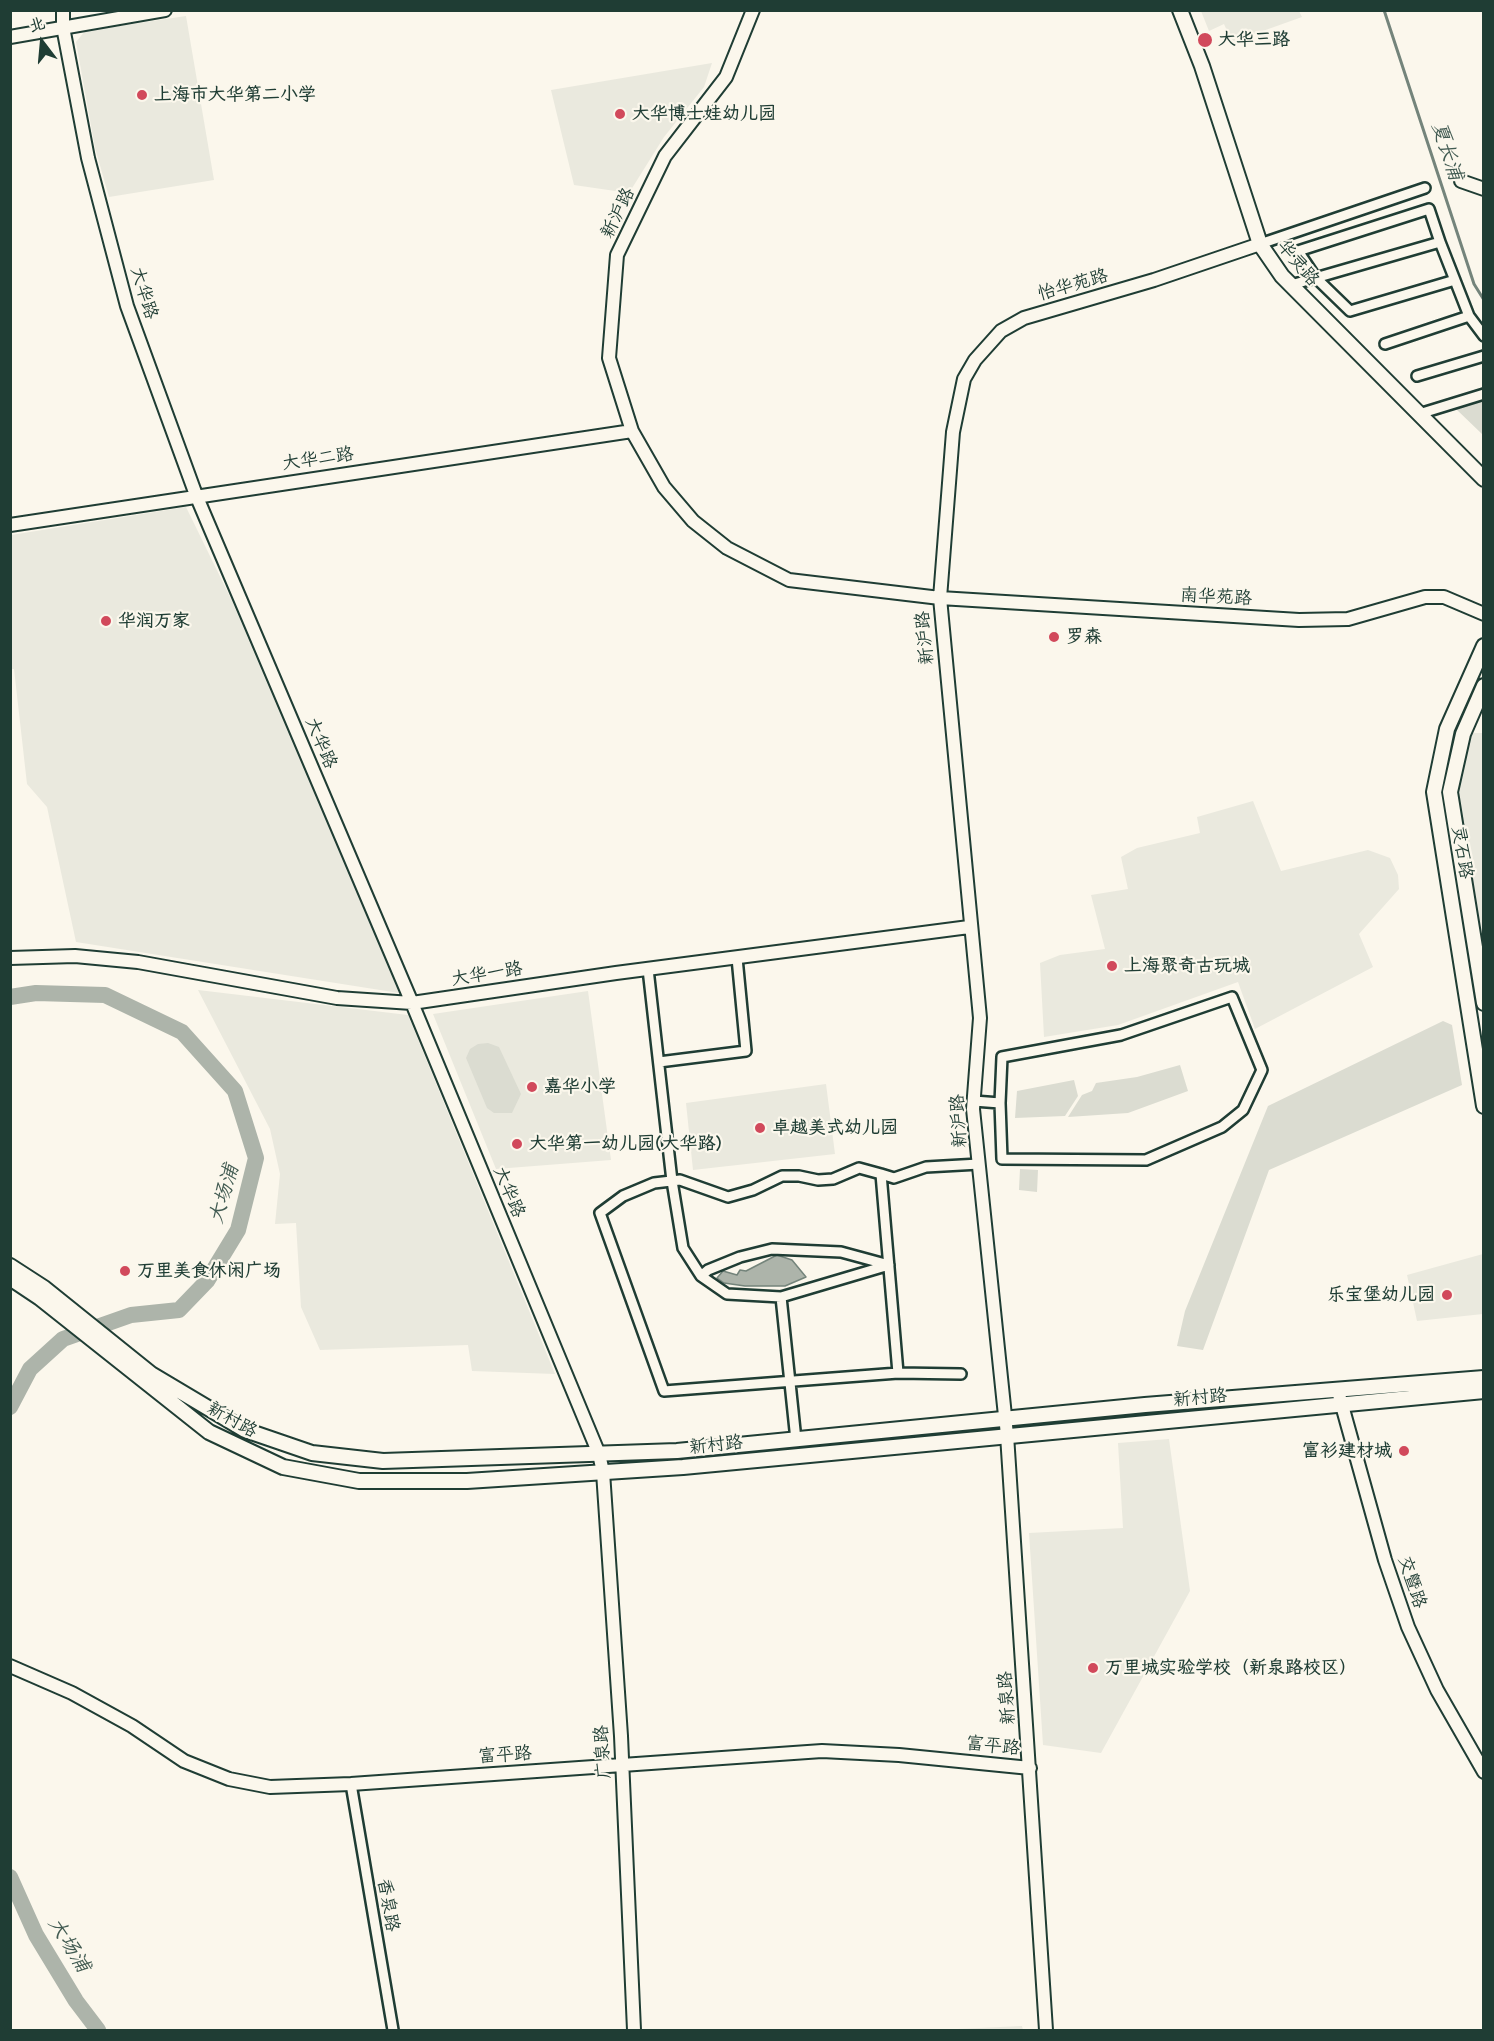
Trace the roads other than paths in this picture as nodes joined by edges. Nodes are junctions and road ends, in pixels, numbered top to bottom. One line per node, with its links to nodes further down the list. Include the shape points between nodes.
1 (63, 10): 5 (street, 大华路)
2 (165, 10): 5 (street)
3 (753, 10): 22 (street, 新沪路, via 726,77 664,156 617,255 609,358)
4 (1180, 10): 11 (main road, 华灵路)
5 (63, 27): 6 (street); 24 (street, 大华路, via 88,158 127,306)
6 (10, 37)
7 (1461, 182): 9 (street)
8 (1425, 188): 11 (street, 怡华苑路)
9 (1484, 189)
10 (1440, 242): 12 (street); 12 (street, via 1429,209 1298,251); 13 (street)
11 (1260, 244): 14 (main road, 华灵路); 26 (street, 怡华苑路, via 1024,318 1001,331 988,345 964,379 953,432)
12 (1316, 278): 13 (street, via 1350,311); 14 (street)
13 (1455, 280): 15 (street)
14 (1291, 285): 21 (main road, 华灵路)
15 (1469, 316): 16 (street); 17 (street)
16 (1484, 336)
17 (1385, 344)
18 (1484, 356): 19 (street)
19 (1417, 376)
20 (1484, 394): 21 (street)
21 (1419, 414): 23 (main road, 华灵路)
22 (632, 431): 24 (street, 大华二路); 26 (street, 新沪路, via 664,487 693,521 728,548 789,580)
23 (1484, 479)
24 (196, 495): 25 (street, 大华二路); 34 (street, 大华路)
25 (10, 525)
26 (940, 598): 27 (street, 南华苑路, via 1299,620 1348,619 1425,597 1444,597); 30 (street, 新沪路)
27 (1484, 614)
28 (1484, 646): 39 (main road, 灵石路, via 1447,729 1434,792)
29 (1484, 686): 35 (main road, 灵石路, via 1463,734 1450,792)
30 (969, 927): 32 (street, 大华一路); 37 (street, 新沪路, via 980,1018)
31 (10, 958): 34 (street, 大华一路, via 75,956 128,961 337,998)
32 (737, 958): 33 (street, 大华一路); 36 (street, via 746,1051)
33 (648, 969): 34 (street, 大华一路); 36 (street)
34 (412, 1004): 59 (street, 大华路)
35 (1484, 1004)
36 (659, 1062): 42 (street)
37 (974, 1101): 38 (street); 40 (street, 新沪路)
38 (1000, 1102): 38 (street, via 1002,1159 1146,1160 1222,1126 1243,1110 1262,1070 1232,997 1121,1035 1002,1057)
39 (1484, 1106)
40 (979, 1164): 41 (street, via 926,1167 894,1178); 56 (street, 新沪路)
41 (881, 1174): 42 (street, via 859,1168 825,1179 782,1176 728,1197 693,1183); 43 (street)
42 (672, 1181): 45 (street, via 683,1248); 53 (street, via 654,1183 623,1196 600,1213 664,1391)
43 (889, 1265): 45 (street, via 841,1252 772,1249 740,1257); 47 (street); 50 (street)
44 (10, 1266): 48 (main road, 新村路)
45 (701, 1276): 47 (street, via 727,1294)
46 (10, 1278): 48 (main road, 新村路)
47 (781, 1297): 53 (street)
48 (64, 1311): 49 (main road, 新村路)
49 (117, 1353): 59 (main road, 新村路, via 245,1430 312,1453 410,1462); 60 (main road, 新村路, via 209,1432 283,1467 360,1481 466,1481)
50 (898, 1372): 51 (street); 53 (street)
51 (961, 1374)
52 (1484, 1377): 55 (main road, 新村路)
53 (790, 1381): 58 (street)
54 (1484, 1391): 55 (main road, 新村路)
55 (1340, 1398): 56 (main road, 新村路, via 1145,1405); 57 (main road, 新村路); 64 (street, 交暨路, via 1408,1627 1437,1690)
56 (1005, 1420): 57 (street, 新沪路); 58 (main road, 新村路)
57 (1007, 1435): 60 (main road, 新村路); 63 (street, 新泉路)
58 (796, 1440): 59 (main road, 新村路)
59 (599, 1454): 60 (street, 大华路)
60 (603, 1472): 62 (street, 广泉路)
61 (10, 1666): 65 (street, 富平路, via 82,1698 184,1761 229,1779 270,1787)
62 (622, 1764): 63 (street, 富平路, via 822,1751); 65 (street, 富平路); 67 (street, 广泉路)
63 (1030, 1768): 68 (street, 新泉路)
64 (1484, 1772)
65 (351, 1784): 66 (street, 香泉路)
66 (393, 2031)
67 (634, 2031)
68 (1046, 2031)

